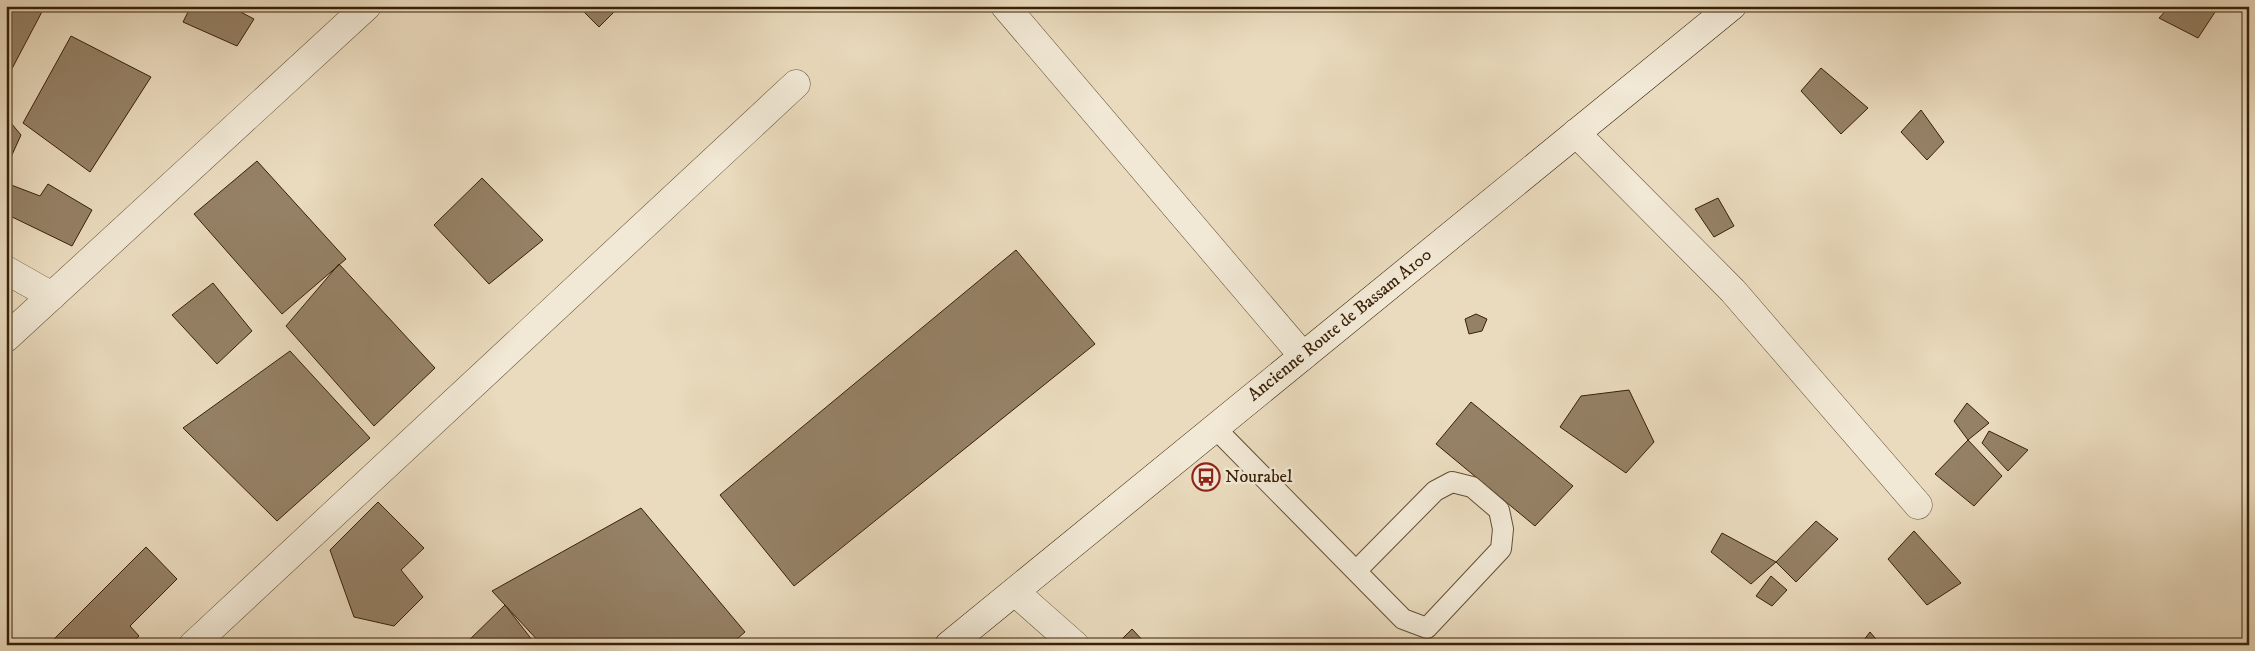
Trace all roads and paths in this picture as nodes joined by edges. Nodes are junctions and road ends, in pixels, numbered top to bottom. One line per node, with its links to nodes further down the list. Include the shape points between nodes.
1 (1004, 6): 9 (street)
2 (1732, 6): 5 (street, Ancienne Route de Bassam A100)
3 (353, 9): 7 (street)
4 (796, 84): 14 (street)
5 (1576, 134): 9 (street, Ancienne Route de Bassam A100); 11 (street, via 1733,291)
6 (6, 270): 7 (street)
7 (52, 296): 8 (street)
8 (6, 338)
9 (1303, 356): 10 (street, Ancienne Route de Bassam A100)
10 (1214, 428): 12 (lane); 13 (street, Ancienne Route de Bassam A100)
11 (1918, 504)
12 (1356, 571): 12 (lane, via 1403,618 1427,628 1501,549 1503,530 1499,510 1472,487 1452,482 1435,491)
13 (1015, 592): 15 (street, Ancienne Route de Bassam A100); 16 (street)
14 (193, 645)
15 (949, 645)
16 (1075, 645)

